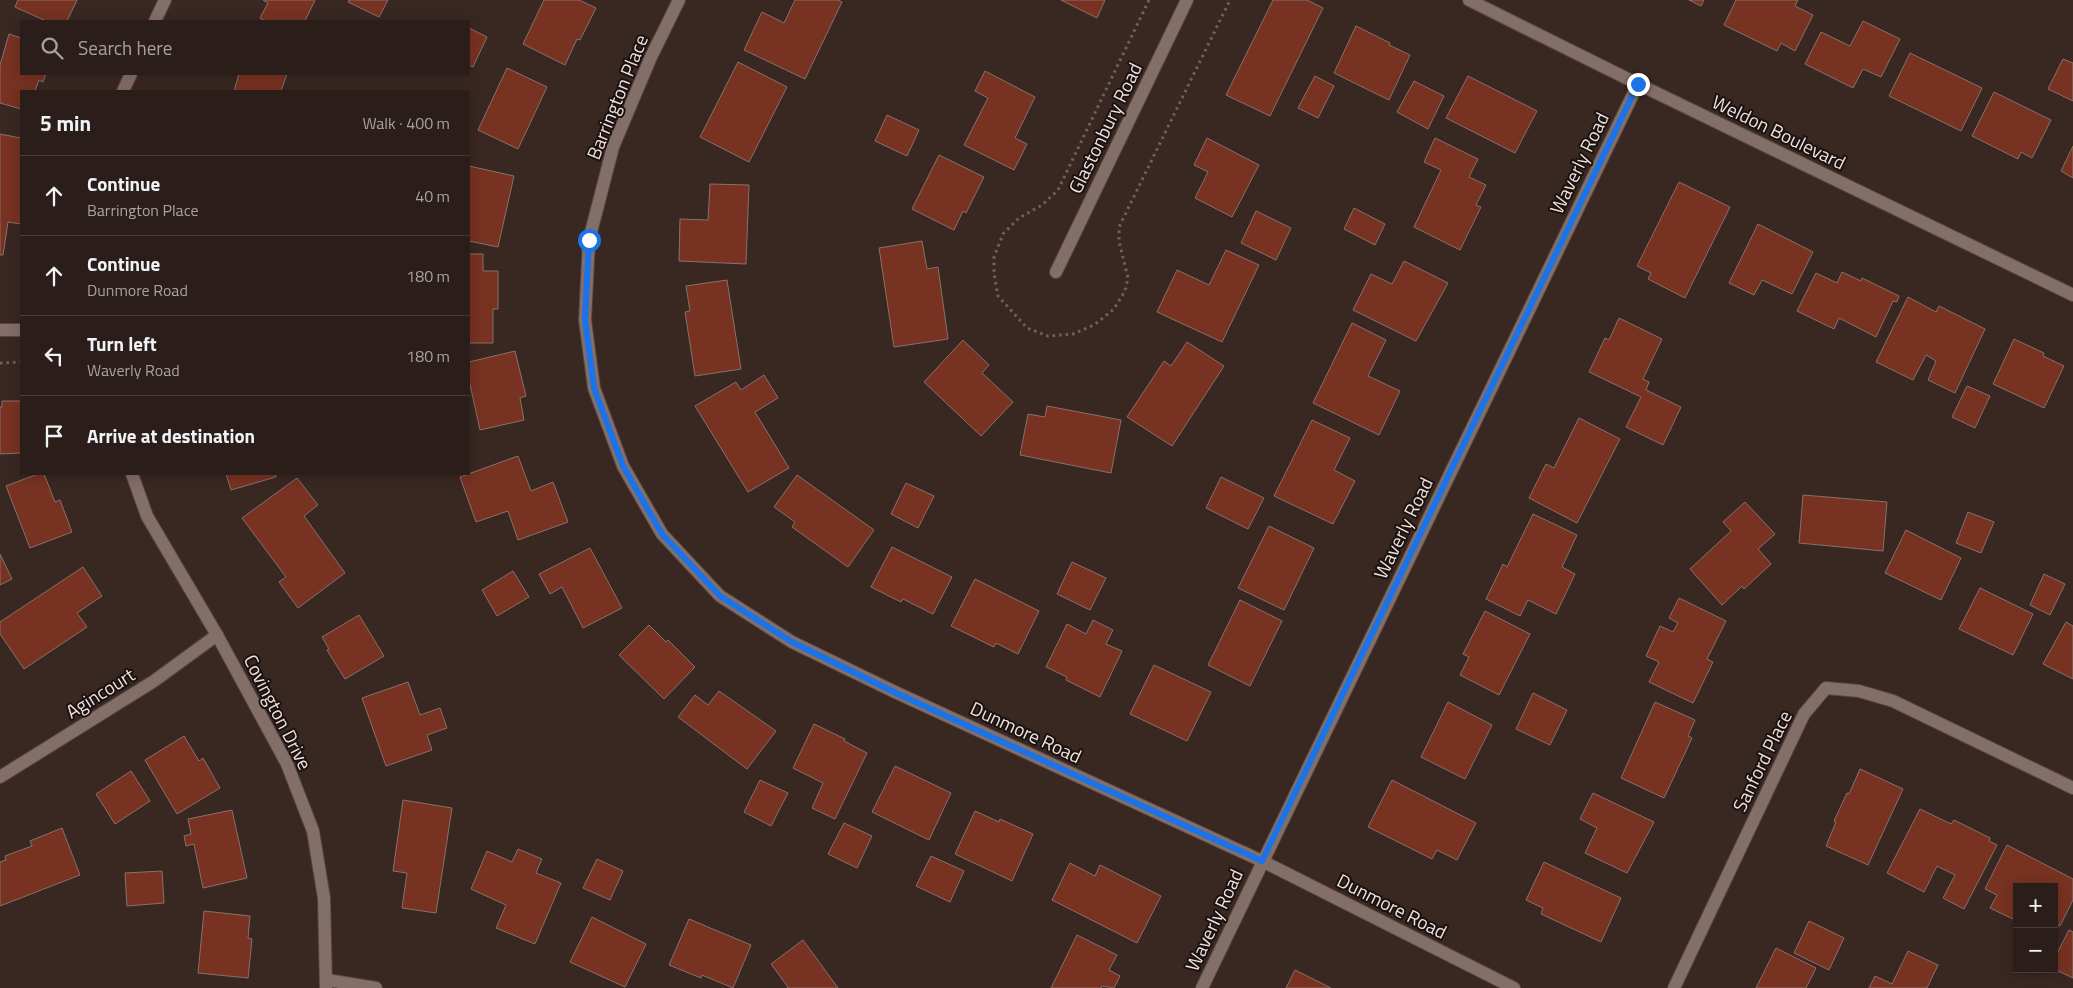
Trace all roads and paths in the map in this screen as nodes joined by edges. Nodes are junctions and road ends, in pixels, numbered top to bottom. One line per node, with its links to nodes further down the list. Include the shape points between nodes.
1 (165, 0): 5 (street)
2 (679, 0): 15 (street, Barrington Place, via 613,147 589,240 585,320 594,388)
3 (1187, 0): 9 (street, Glastonbury Road)
4 (1469, 0): 7 (street, Weldon Boulevard)
5 (155, 20)
6 (131, 75): 8 (street)
7 (1638, 84): 10 (street, Weldon Boulevard); 20 (street, Waverly Road)
8 (123, 90)
9 (1056, 272)
10 (2073, 295)
11 (0, 330): 12 (street)
12 (20, 330)
13 (20, 362): 14 (path)
14 (0, 363)
15 (605, 417): 20 (street, Dunmore Road, via 623,466 662,534 720,596 792,642 894,692)
16 (132, 475): 17 (street, Covington Drive, via 146,516)
17 (217, 635): 18 (street, Agincourt, via 154,681); 21 (street, Covington Drive, via 286,764 313,831 324,898)
18 (0, 777)
19 (2073, 788): 25 (street, Sanford Place, via 1893,701 1859,691 1826,688 1804,714)
20 (1262, 861): 23 (street, Waverly Road); 24 (street, Dunmore Road)
21 (326, 984): 22 (street)
22 (376, 988)
23 (1202, 988)
24 (1514, 988)
25 (1674, 988)

